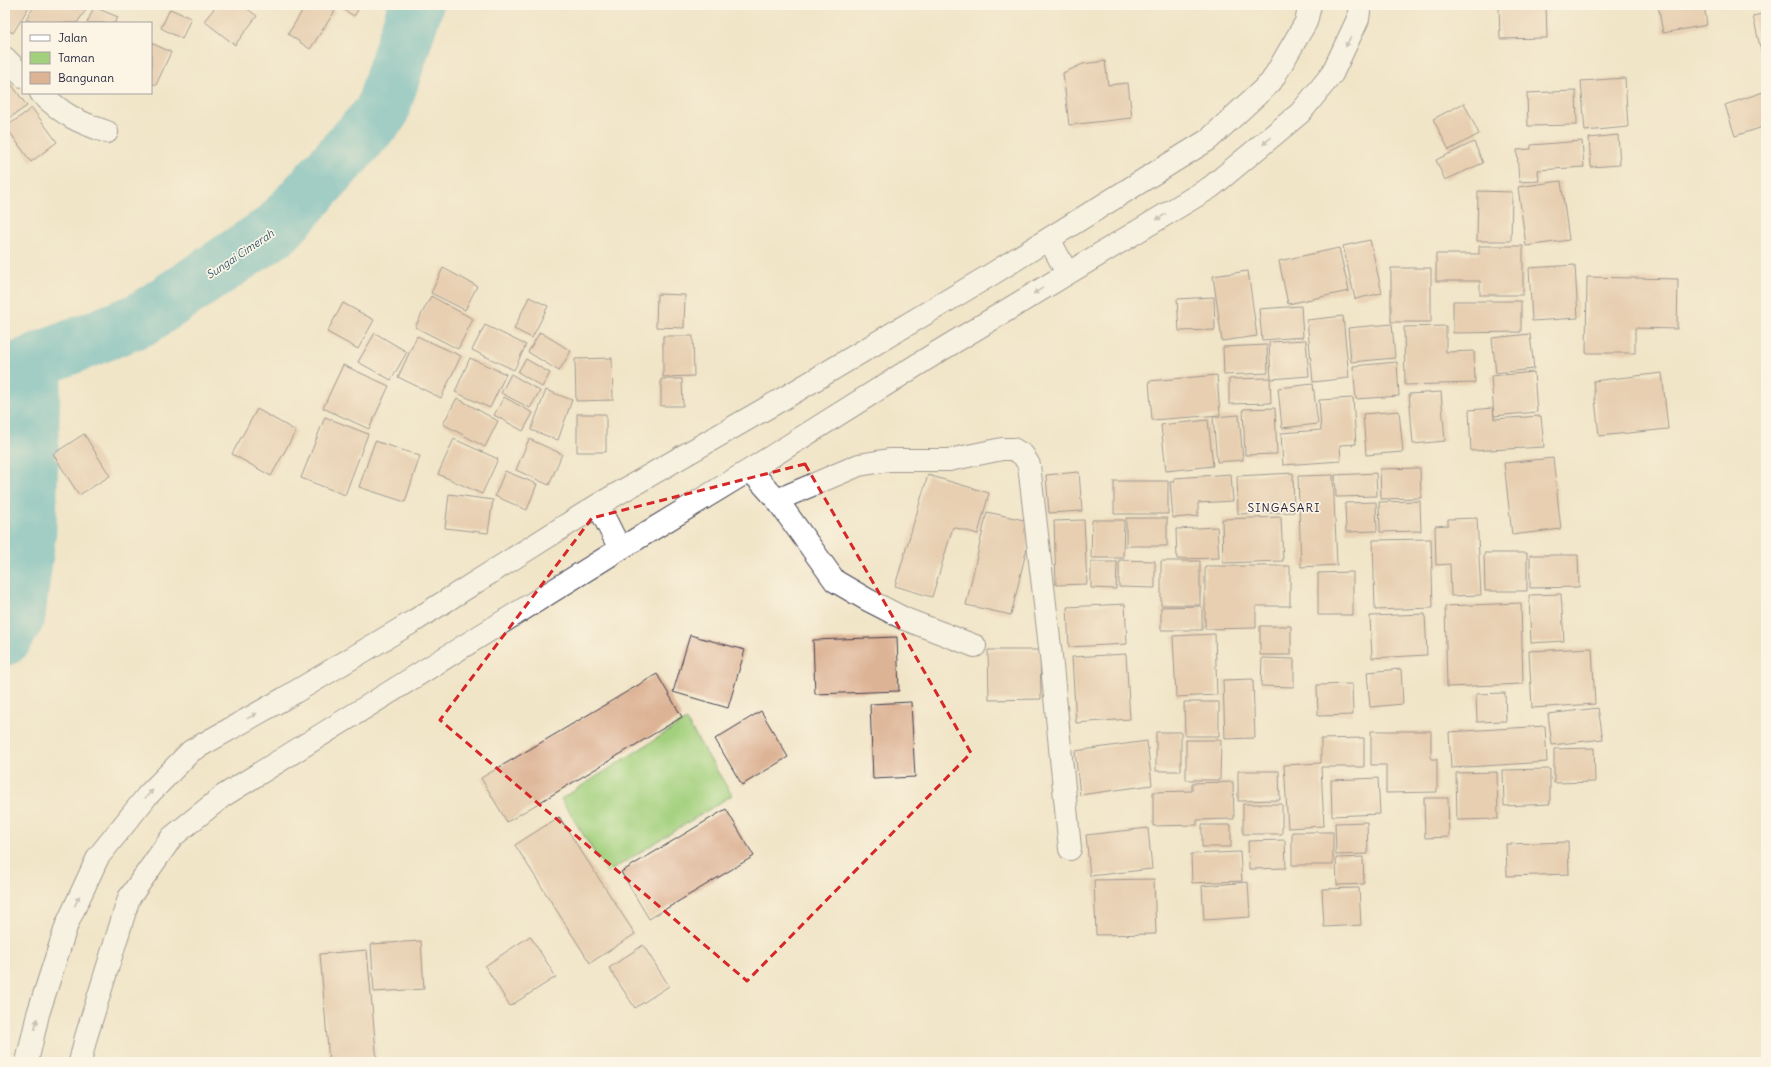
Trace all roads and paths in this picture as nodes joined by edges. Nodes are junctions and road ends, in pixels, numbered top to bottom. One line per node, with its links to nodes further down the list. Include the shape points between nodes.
1 (1310, 5): 7 (street, via 1306,22 1271,82 1208,140)
2 (1360, 5): 8 (street, one-way to 8, via 1358,19 1332,74 1300,113 1211,187)
3 (5, 58): 4 (street)
4 (22, 75)
5 (42, 94): 6 (street, via 57,109 81,123)
6 (107, 132)
7 (1049, 239): 8 (street); 11 (street, via 791,394)
8 (1067, 273): 9 (street, one-way to 9)
9 (750, 470): 10 (street); 12 (street)
10 (777, 500): 13 (street, via 835,581 905,619); 14 (street, via 859,465 889,460 949,460 1002,449 1013,449 1023,455 1028,465 1048,626)
11 (598, 505): 12 (street); 15 (street, one-way to 11, via 38,1014 67,924 98,857 147,796 191,751 414,621)
12 (620, 549): 16 (street, via 224,796 172,837 129,898)
13 (975, 646)
14 (1070, 849)
15 (27, 1062)
16 (80, 1062)

